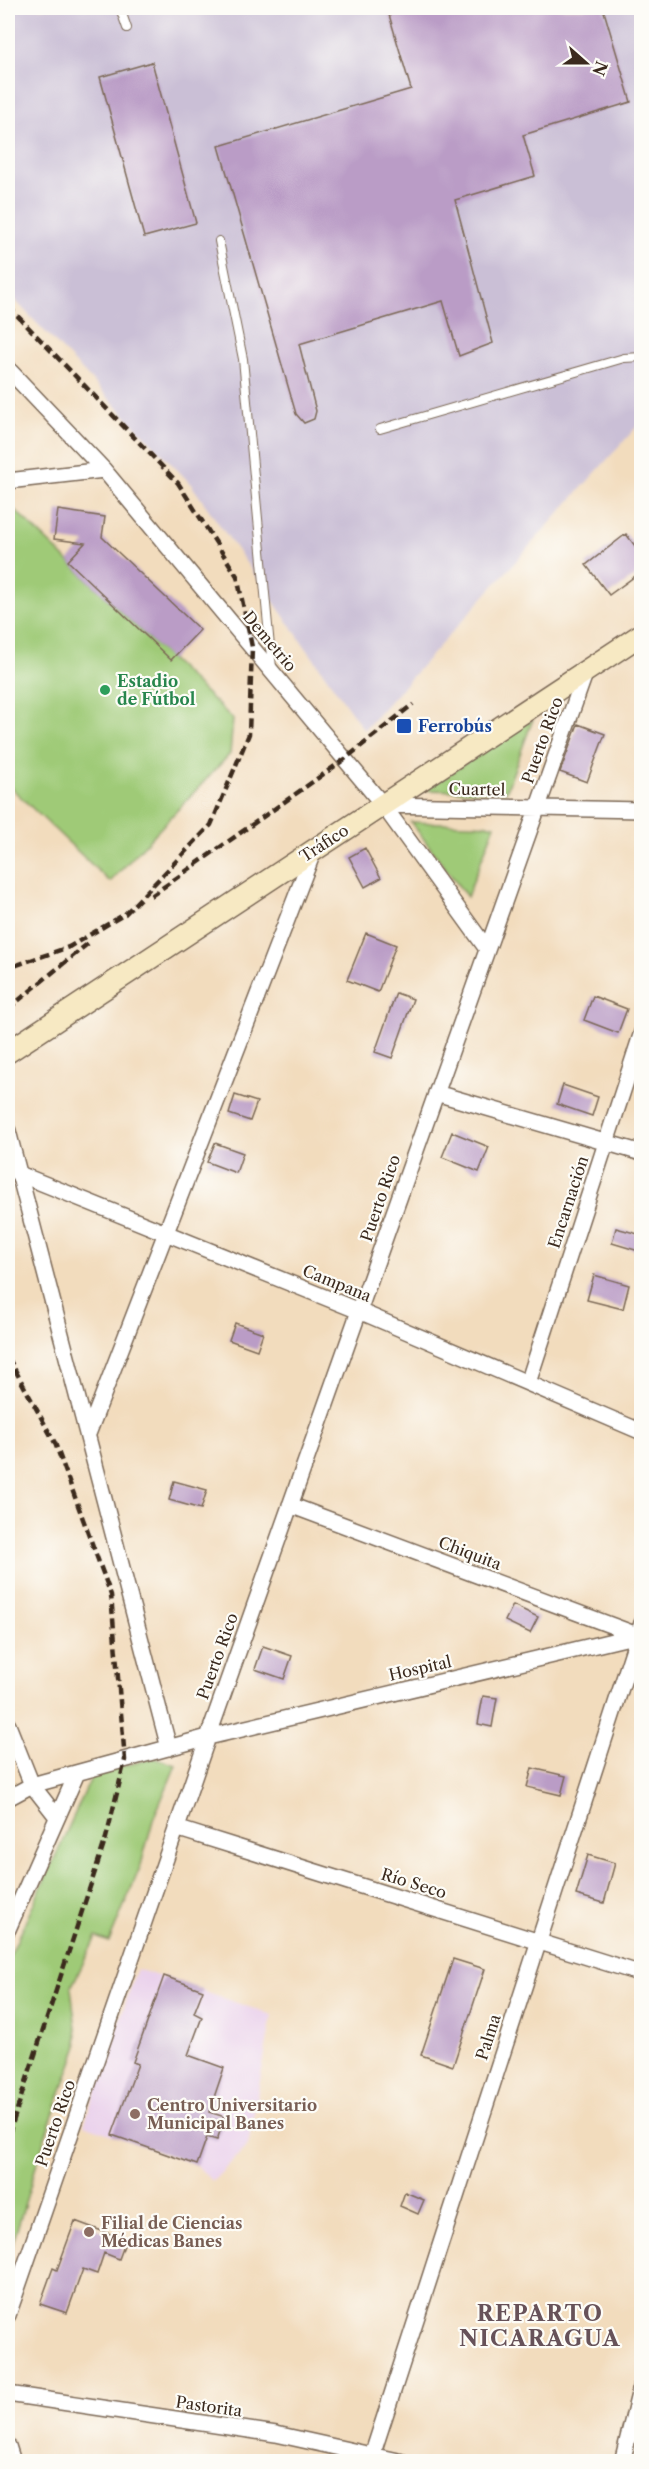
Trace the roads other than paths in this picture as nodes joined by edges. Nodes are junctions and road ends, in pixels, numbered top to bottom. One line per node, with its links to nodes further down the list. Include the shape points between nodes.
1 (120, 8): 4 (lane)
2 (638, 8): 3 (lane)
3 (642, 19)
4 (127, 27)
5 (219, 242): 13 (lane, via 243,359)
6 (642, 357): 8 (lane, via 624,358)
7 (8, 369): 9 (street, Demetrio)
8 (380, 429)
9 (104, 470): 10 (street); 13 (street, Demetrio)
10 (8, 482)
11 (642, 634): 12 (street, Tráfico)
12 (586, 671): 14 (street, Tráfico); 15 (street, Puerto Rico)
13 (273, 672): 14 (street, Demetrio)
14 (383, 805): 15 (street, Cuartel); 17 (street, Tráfico); 18 (street, Demetrio)
15 (537, 808): 16 (street, Cuartel); 18 (street, Puerto Rico)
16 (642, 810)
17 (314, 850): 20 (street, Tráfico); 26 (street)
18 (487, 949): 21 (street, Puerto Rico)
19 (642, 1032): 23 (street, Encarnación)
20 (8, 1052)
21 (436, 1093): 23 (street); 27 (street, Puerto Rico)
22 (8, 1131): 25 (street)
23 (606, 1143): 24 (street); 28 (street, Encarnación)
24 (642, 1154)
25 (17, 1173): 26 (street, Campana); 30 (street)
26 (165, 1234): 27 (street, Campana); 30 (street)
27 (359, 1311): 28 (street, Campana); 31 (street, Puerto Rico)
28 (528, 1383): 29 (street, Campana)
29 (642, 1432)
30 (88, 1434): 35 (street)
31 (290, 1505): 32 (street, Chiquita); 34 (street, Puerto Rico)
32 (640, 1631): 34 (street, Hospital); 42 (street, Palma)
33 (8, 1725): 37 (street)
34 (208, 1737): 35 (street); 40 (street, Puerto Rico)
35 (170, 1748): 36 (street)
36 (77, 1773): 37 (street); 39 (street)
37 (32, 1785): 38 (street); 39 (street)
38 (8, 1798)
39 (57, 1817): 41 (street)
40 (176, 1828): 42 (street, Río Seco); 44 (street, Puerto Rico)
41 (8, 1929)
42 (538, 1941): 43 (street, Río Seco); 48 (street, Palma)
43 (642, 1974)
44 (8, 2315)
45 (642, 2382): 51 (street)
46 (8, 2394): 48 (street, Pastorita, via 276,2434)
47 (8, 2446): 49 (street)
48 (371, 2458): 50 (street, Pastorita)
49 (13, 2462)
50 (403, 2462)
51 (622, 2462)

